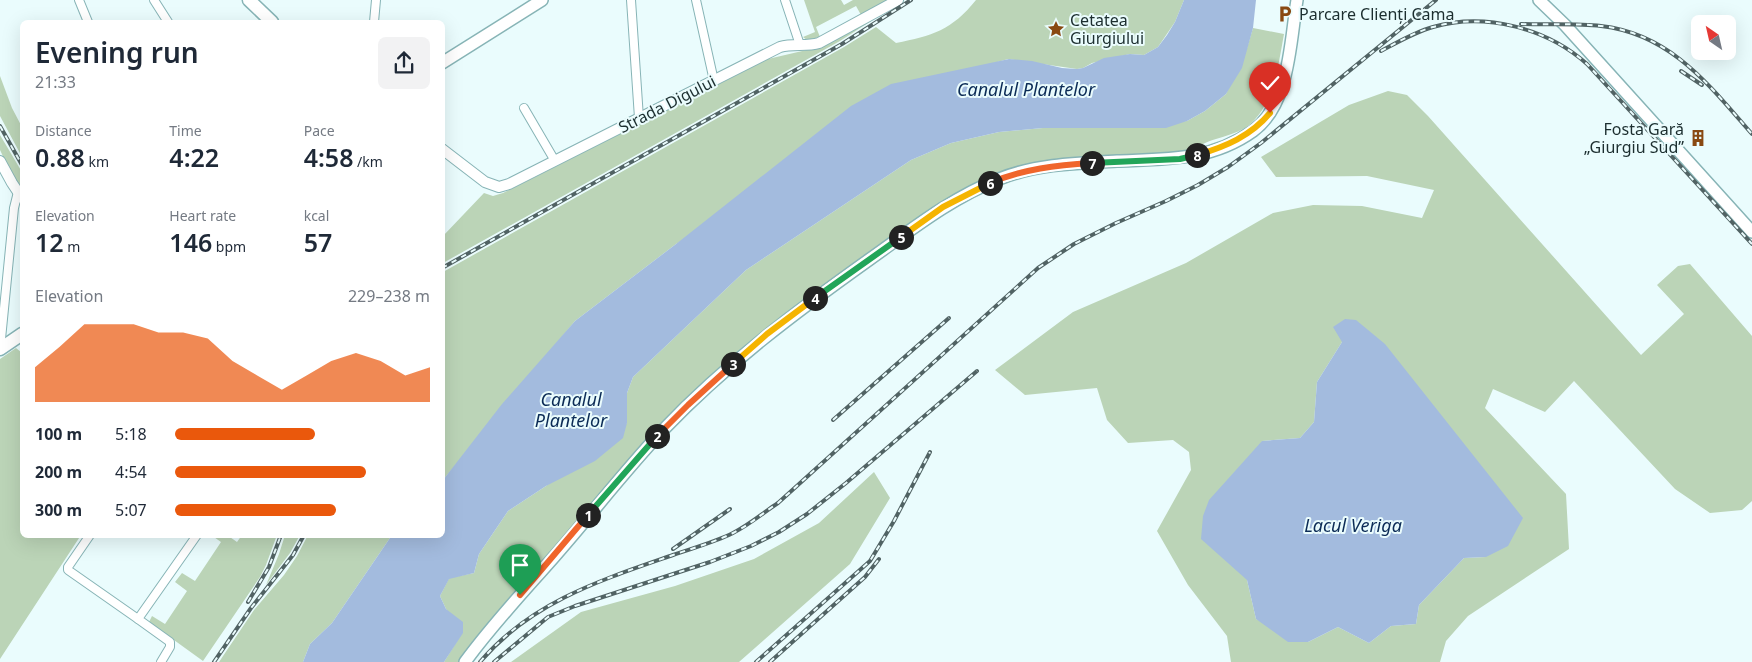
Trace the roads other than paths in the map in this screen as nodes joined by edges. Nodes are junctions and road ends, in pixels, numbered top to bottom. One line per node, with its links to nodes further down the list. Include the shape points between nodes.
1 (79, 0): 12 (street)
2 (154, 0): 13 (street)
3 (376, 0): 15 (street)
4 (542, 0): 17 (main road)
5 (631, 0): 20 (street)
6 (696, 0): 18 (street)
7 (785, 0): 16 (street)
8 (898, 0): 16 (street, Strada Digului, via 819,43)
9 (1296, 0): 32 (main road, via 1281,92 1270,113 1254,130 1218,149 1180,159 1035,168 976,188 943,207 767,334 688,405 614,484)
10 (1539, 0): 25 (main road)
11 (252, 1): 14 (main road)
12 (87, 20)
13 (167, 20)
14 (270, 20)
15 (374, 20)
16 (800, 45): 18 (street, Strada Digului, via 780,47)
17 (445, 61)
18 (714, 81): 20 (street, Strada Digului)
19 (524, 108): 23 (street)
20 (639, 118): 23 (street, Strada Digului)
21 (445, 151): 23 (street, Strada Digului, via 485,182 500,187)
22 (0, 161): 24 (street)
23 (555, 161)
24 (20, 195): 27 (street, via 14,208)
25 (1752, 232)
26 (20, 335): 27 (main road)
27 (0, 349)
28 (88, 538): 30 (street, via 68,570)
29 (195, 538): 30 (street)
30 (138, 619): 31 (street, via 170,642)
31 (161, 662)
32 (465, 662)

